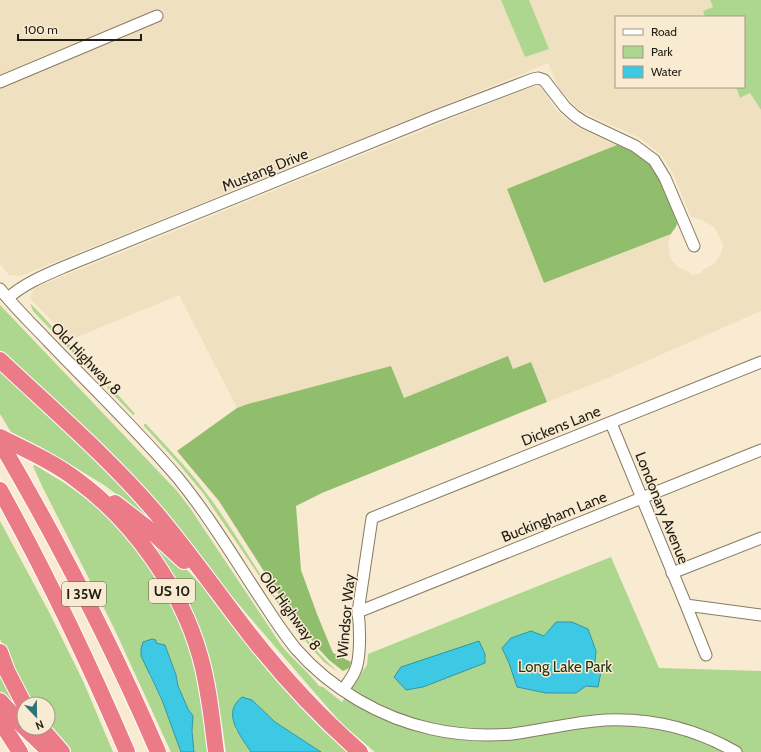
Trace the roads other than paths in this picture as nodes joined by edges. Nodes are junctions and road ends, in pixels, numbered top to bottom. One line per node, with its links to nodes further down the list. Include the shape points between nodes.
1 (157, 16): 2 (street)
2 (0, 82)
3 (694, 246): 5 (street, Mustang Drive, via 665,178 654,160 635,146 575,116 561,103 544,80 538,78 476,100 30,281)
4 (0, 289): 5 (street, Old Highway 8)
5 (8, 298): 24 (street, Old Highway 8, via 177,477 206,514 288,639 313,667)
6 (0, 360): 21 (highway, via 125,479 155,512)
7 (761, 362): 8 (street, Dickens Lane)
8 (611, 422): 14 (street, Londonary Avenue); 15 (street, Dickens Lane)
9 (0, 437): 12 (highway, US 10)
10 (0, 442): 35 (highway, I 35W, via 84,594)
11 (761, 450): 14 (street, Buckingham Lane)
12 (53, 464): 21 (highway, via 96,490 150,530 200,576); 36 (highway, US 10, via 96,496 133,533 177,598 189,622 201,657)
13 (0, 490): 34 (highway, I 35W, via 75,635)
14 (642, 498): 17 (street, Londonary Avenue); 19 (street, Buckingham Lane)
15 (372, 518): 19 (street, Windsor Way)
16 (761, 538): 17 (street)
17 (672, 573): 18 (street, Londonary Avenue)
18 (686, 605): 20 (street); 23 (street, Londonary Avenue)
19 (358, 612): 24 (street, Windsor Way, via 360,625 357,664)
20 (761, 615)
21 (244, 627): 37 (highway, via 285,676)
22 (0, 652): 25 (highway)
23 (706, 655)
24 (343, 690): 38 (street, Old Highway 8, via 390,716 442,731 499,735 603,720 642,721 690,731 717,741)
25 (20, 696)
26 (0, 701): 27 (highway)
27 (16, 719)
28 (0, 721): 31 (highway)
29 (33, 736): 32 (highway)
30 (48, 736): 33 (highway)
31 (20, 752)
32 (50, 752)
33 (62, 752)
34 (127, 752)
35 (158, 752)
36 (216, 752)
37 (360, 752)
38 (736, 752)

